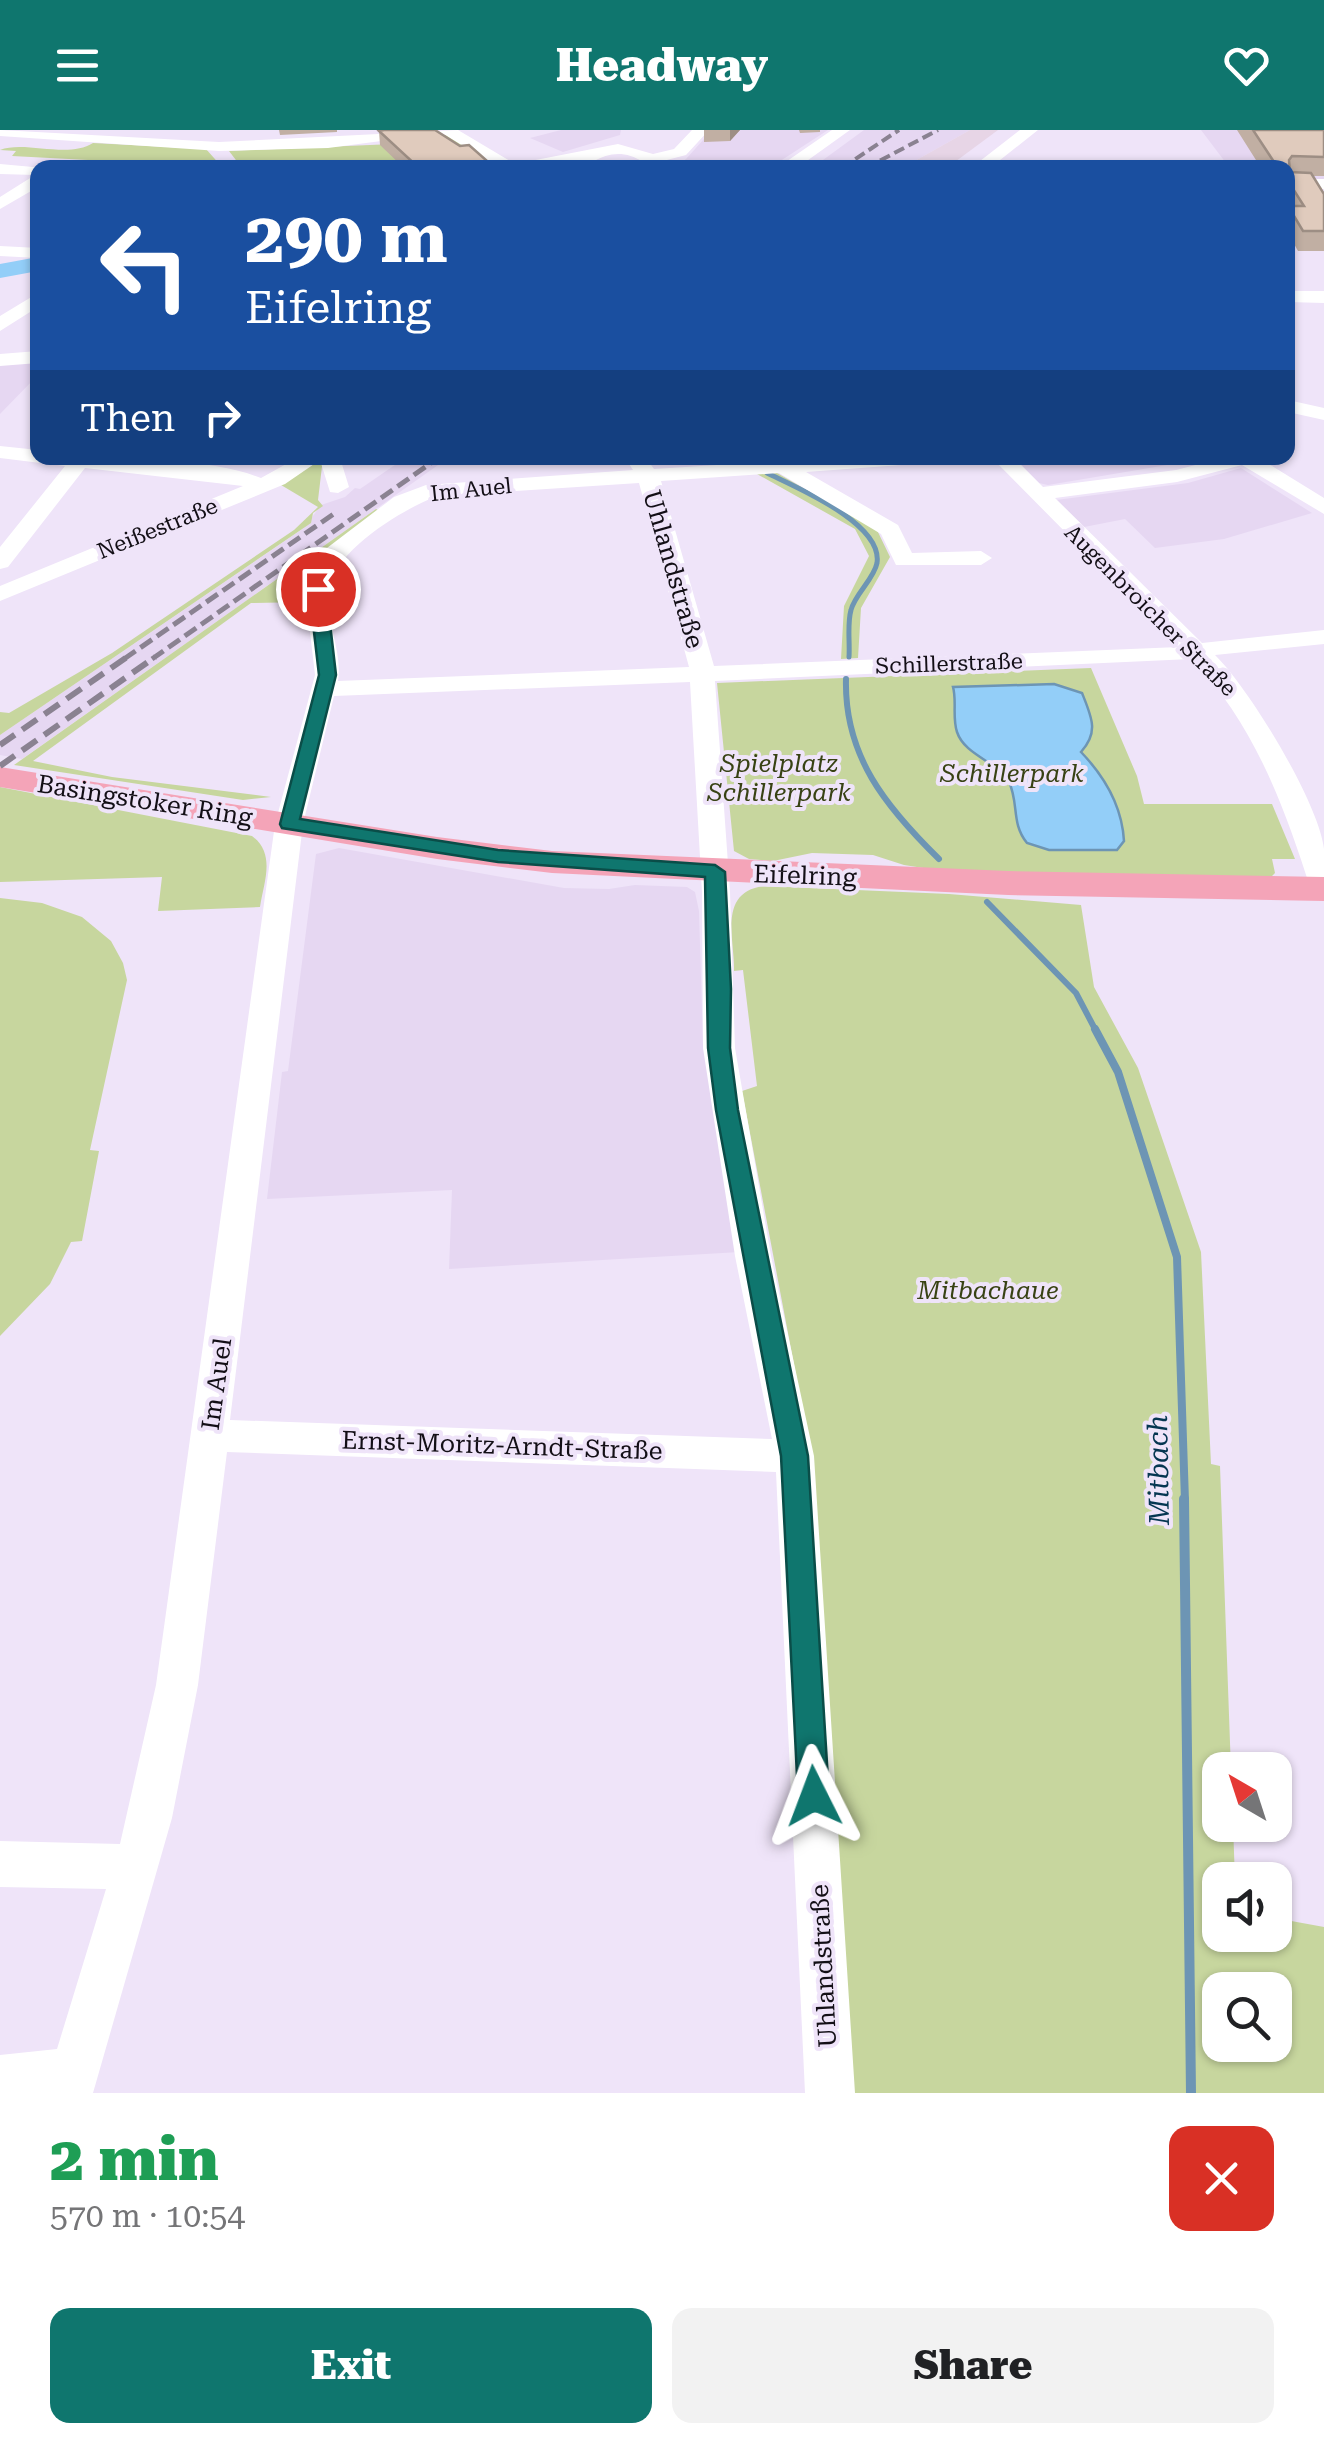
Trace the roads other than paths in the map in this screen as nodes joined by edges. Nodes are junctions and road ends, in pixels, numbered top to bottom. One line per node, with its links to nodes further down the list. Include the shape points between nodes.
1 (154, 130): 10 (street)
2 (255, 130): 10 (street)
3 (437, 130): 10 (street, via 348,142)
4 (447, 130): 13 (street)
5 (634, 130): 11 (street)
6 (701, 130): 18 (street, via 680,152)
7 (842, 130): 19 (street)
8 (1030, 130): 20 (street)
9 (0, 131): 10 (street)
10 (217, 143): 12 (street)
11 (622, 150): 16 (street); 17 (street)
12 (227, 160)
13 (501, 160)
14 (549, 160): 15 (street)
15 (577, 160)
16 (593, 160)
17 (643, 160)
18 (657, 160)
19 (798, 160)
20 (990, 160)
21 (0, 169): 22 (street)
22 (30, 170)
23 (1295, 184): 24 (street)
24 (1324, 184)
25 (30, 185): 26 (street)
26 (0, 204)
27 (0, 252): 28 (street)
28 (30, 253)
29 (1295, 296): 30 (street)
30 (1324, 297)
31 (30, 304): 32 (street)
32 (0, 325)
33 (30, 358): 34 (street)
34 (0, 360)
35 (1295, 408): 36 (street)
36 (1324, 414)
37 (0, 452): 38 (street)
38 (30, 455)
39 (76, 465): 54 (street)
40 (136, 465): 49 (street, via 237,476)
41 (298, 465): 49 (street, Neißestraße)
42 (332, 465): 50 (street)
43 (812, 465): 48 (street)
44 (1009, 465): 51 (street, Augenbroicher Straße)
45 (1218, 465): 51 (street)
46 (1257, 465): 52 (street)
47 (640, 466): 48 (street); 58 (street, Uhlandstraße); 59 (street, Im Auel, via 442,489 395,506 323,567 317,601)
48 (782, 467): 53 (street, via 890,530 904,560)
49 (260, 485): 55 (street, Neißestraße)
50 (338, 488)
51 (1036, 494): 57 (street, Augenbroicher Straße)
52 (1324, 506)
53 (981, 558)
54 (0, 562)
55 (0, 594)
56 (1324, 637): 57 (street, Schillerstraße)
57 (1197, 652): 58 (street, Schillerstraße); 63 (street, Augenbroicher Straße, via 1232,688 1262,736)
58 (701, 674): 59 (street); 62 (street, Uhlandstraße)
59 (325, 689): 61 (street, Im Auel)
60 (0, 777): 61 (main road, Basingstoker Ring)
61 (289, 824): 62 (main road, Eifelring, via 498,856); 64 (street, Im Auel)
62 (715, 872): 63 (main road, Eifelring); 65 (street, Uhlandstraße, via 727,1110)
63 (1324, 888)
64 (209, 1435): 65 (street, Ernst-Moritz-Arndt-Straße); 67 (street, Im Auel, via 177,1684)
65 (795, 1456): 70 (street, Uhlandstraße)
66 (0, 1864): 67 (street)
67 (136, 1867): 69 (street, Im Auel)
68 (0, 2080): 69 (street, Im Auel)
69 (71, 2082)
70 (830, 2093)

